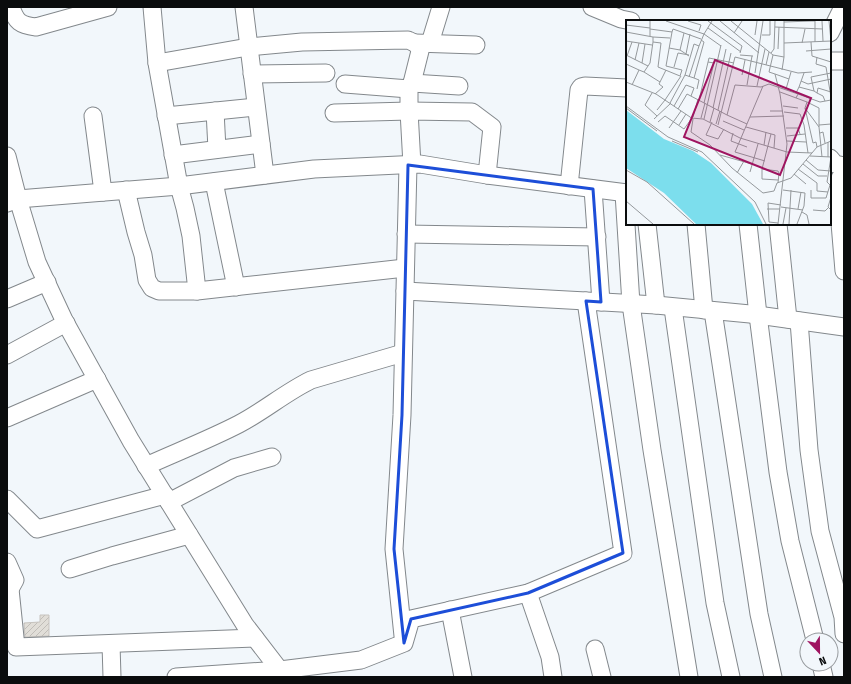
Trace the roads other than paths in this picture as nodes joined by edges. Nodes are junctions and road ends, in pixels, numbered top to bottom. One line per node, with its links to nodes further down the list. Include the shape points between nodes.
1 (11, 7): 2 (street, via 19,22 36,27)
2 (108, 7)
3 (152, 7): 15 (street)
4 (244, 7): 12 (street)
5 (441, 7): 10 (street)
6 (592, 7): 8 (street)
7 (843, 7): 9 (street)
8 (626, 20)
9 (831, 31)
10 (422, 43): 11 (street); 12 (street, via 408,40 302,42); 19 (street, via 418,46 420,52)
11 (476, 45)
12 (248, 47): 15 (street); 17 (street)
13 (831, 61): 14 (street)
14 (844, 62)
15 (157, 63): 27 (street)
16 (326, 73): 17 (street)
17 (252, 74): 22 (street)
18 (345, 84): 19 (street)
19 (411, 86): 20 (street); 24 (street)
20 (459, 86)
21 (626, 88): 39 (street, via 585,86 579,90)
22 (256, 107): 23 (street); 28 (street)
23 (215, 110): 27 (street); 29 (street)
24 (409, 111): 25 (street); 33 (street); 35 (street, via 472,112 492,127)
25 (334, 114)
26 (93, 116): 42 (street)
27 (166, 116): 30 (street)
28 (261, 144): 29 (street); 34 (street)
29 (216, 149): 30 (street)
30 (173, 155): 38 (street)
31 (7, 156): 44 (street)
32 (831, 159): 36 (street, via 836,164)
33 (410, 165): 34 (street, via 314,169); 35 (street, via 420,164); 51 (street)
34 (265, 175): 37 (street)
35 (487, 175): 39 (street)
36 (839, 176): 54 (street)
37 (214, 182): 38 (street); 56 (street)
38 (179, 186): 41 (street); 57 (street, via 191,236)
39 (569, 186): 40 (street)
40 (594, 189): 43 (street); 52 (street)
41 (126, 190): 42 (street); 57 (street, via 152,288 159,291)
42 (103, 192): 44 (street)
43 (625, 193): 45 (street)
44 (13, 201): 55 (street)
45 (626, 212)
46 (627, 225): 61 (street)
47 (647, 225): 62 (street)
48 (696, 225): 64 (street)
49 (748, 225): 65 (street)
50 (778, 225): 66 (street)
51 (406, 234): 52 (street); 53 (street)
52 (597, 237): 60 (street)
53 (405, 268): 56 (street); 58 (street)
54 (844, 271)
55 (47, 282): 59 (street); 67 (street)
56 (236, 287): 57 (street)
57 (197, 291)
58 (405, 291): 60 (street); 69 (street)
59 (7, 299)
60 (594, 302): 61 (street); 81 (street, via 623,553)
61 (631, 304): 62 (street); 97 (street)
62 (656, 305): 63 (street)
63 (673, 308): 64 (street); 98 (street, via 715,603)
64 (709, 310): 65 (street); 99 (street, via 759,614)
65 (758, 315): 66 (street); 83 (street, via 778,472 790,541)
66 (793, 320): 68 (street); 84 (street, via 820,531 843,617)
67 (66, 323): 70 (street); 71 (street)
68 (844, 327)
69 (403, 353): 74 (street, via 311,380 238,424); 86 (street, via 394,549)
70 (7, 355)
71 (97, 379): 72 (street); 74 (street)
72 (7, 418)
73 (272, 457): 76 (street, via 234,468)
74 (146, 466): 76 (street)
75 (7, 499): 76 (street, via 37,529)
76 (167, 499): 77 (street)
77 (189, 535): 79 (street); 85 (street)
78 (7, 562): 80 (street, via 15,580)
79 (70, 570)
80 (9, 588): 88 (street)
81 (528, 593): 82 (street); 95 (street, via 550,657)
82 (450, 610): 86 (street, via 411,619); 94 (street)
83 (813, 632)
84 (844, 634)
85 (255, 638): 87 (street); 90 (street)
86 (404, 643): 90 (street, via 361,660)
87 (110, 644): 88 (street); 92 (street)
88 (11, 647)
89 (596, 649): 96 (street)
90 (283, 674): 91 (street)
91 (219, 676): 93 (street)
92 (112, 677)
93 (176, 677)
94 (463, 677)
95 (553, 677)
96 (602, 677)
97 (689, 677)
98 (731, 677)
99 (773, 677)

